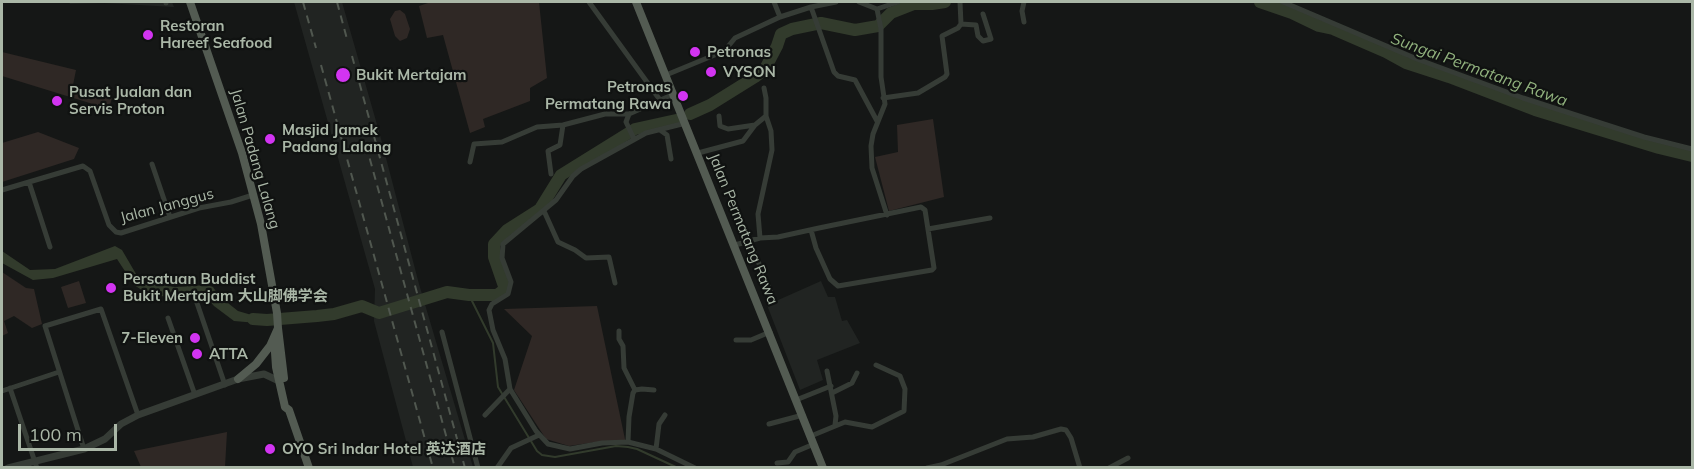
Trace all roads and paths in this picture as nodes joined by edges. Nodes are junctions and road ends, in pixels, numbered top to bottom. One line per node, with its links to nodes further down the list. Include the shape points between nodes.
1 (190, 2): 41 (main road, Jalan Padang Lalang)
2 (589, 2): 21 (street)
3 (636, 2): 17 (main road, Jalan Permatang Rawa)
4 (774, 2): 14 (street)
5 (837, 2): 11 (street)
6 (859, 2): 12 (street)
7 (898, 2): 12 (street)
8 (1024, 2): 15 (street)
9 (1283, 2): 33 (street, via 1417,59 1523,98)
10 (960, 3): 16 (street)
11 (811, 7): 14 (street); 26 (street, via 834,72 855,80)
12 (877, 9): 20 (street)
13 (983, 14): 16 (street, via 991,39 980,39 976,25)
14 (780, 17): 17 (street, via 735,38 717,54)
15 (1024, 22)
16 (961, 24): 20 (street, via 942,36 945,77 918,93)
17 (666, 75): 19 (main road, Jalan Permatang Rawa)
18 (764, 88): 24 (street)
19 (674, 94): 21 (street); 25 (main road, Jalan Permatang Rawa)
20 (883, 98): 26 (street, via 883,110)
21 (660, 100): 22 (street)
22 (629, 114): 27 (street, via 605,114); 31 (street, via 626,122)
23 (719, 116): 29 (street, via 720,126)
24 (766, 116): 28 (street); 48 (street, via 772,150 758,214)
25 (684, 119): 30 (street); 34 (main road, Jalan Permatang Rawa)
26 (877, 121): 43 (street, via 871,146 872,168)
27 (563, 125): 36 (street, via 537,127 502,142 474,144); 38 (street, via 560,145 548,151)
28 (755, 125): 29 (street); 32 (street, via 743,141)
29 (728, 129): 32 (street)
30 (660, 130): 31 (street); 35 (street, via 667,135)
31 (633, 139): 42 (street, via 581,169)
32 (728, 144): 34 (street)
33 (1692, 149)
34 (698, 153): 50 (main road, Jalan Permatang Rawa)
35 (671, 159)
36 (470, 162)
37 (152, 164): 44 (street)
38 (551, 174)
39 (28, 182): 40 (street); 44 (street, Jalan Janggus, via 79,166 90,171 106,218 116,232); 51 (street)
40 (2, 190)
41 (253, 195): 44 (street, Jalan Janggus); 56 (main road, Jalan Padang Lalang)
42 (543, 211): 52 (street, via 558,242 591,259 609,257); 74 (street, via 503,244 502,258 511,282 508,294 489,310 505,359)
43 (887, 214): 46 (street, via 921,207); 47 (street)
44 (170, 217)
45 (990, 218): 46 (street)
46 (928, 229): 47 (street, via 932,270 838,286 830,279)
47 (811, 230): 48 (street)
48 (760, 238): 49 (street)
49 (749, 240): 50 (street); 53 (street)
50 (735, 245): 59 (main road, Jalan Permatang Rawa)
51 (50, 247)
52 (615, 283)
53 (773, 297)
54 (196, 303): 68 (street)
55 (168, 318): 75 (street)
56 (278, 327): 60 (main road, Jalan Padang Lalang); 77 (main road, Jalan Padang Lalang)
57 (619, 331): 71 (street, via 624,368)
58 (442, 332): 95 (street)
59 (770, 332): 61 (street, via 751,340); 76 (main road, Jalan Permatang Rawa)
60 (274, 338): 66 (main road, via 262,357); 67 (main road)
61 (736, 340)
62 (876, 365): 83 (street, via 900,376 905,389 904,411 872,427 845,422)
63 (827, 371): 70 (street)
64 (59, 372): 69 (street); 78 (street, via 45,326 101,309); 87 (street)
65 (857, 373): 70 (street, via 852,383)
66 (238, 380): 67 (street, via 264,374); 68 (street)
67 (279, 381): 77 (main road)
68 (225, 385): 75 (street)
69 (10, 388): 73 (street); 91 (street)
70 (832, 389): 76 (street); 83 (street)
71 (635, 390): 72 (street); 86 (street)
72 (654, 390)
73 (2, 391)
74 (508, 391): 79 (street); 84 (street)
75 (195, 396): 78 (street)
76 (796, 400): 81 (main road, Jalan Permatang Rawa)
77 (289, 410): 94 (main road)
78 (138, 415): 87 (street)
79 (485, 415)
80 (665, 415): 88 (street, via 658,424)
81 (803, 416): 82 (street); 85 (main road, Jalan Permatang Rawa)
82 (769, 424)
83 (835, 425): 85 (street)
84 (538, 436): 86 (street, via 561,449); 92 (street, via 511,448)
85 (812, 440): 90 (street, via 788,462); 97 (main road, Jalan Permatang Rawa)
86 (628, 442): 88 (street)
87 (84, 449): 91 (street)
88 (656, 449): 96 (street)
89 (1128, 458): 100 (street)
90 (777, 463)
91 (35, 465): 93 (street)
92 (495, 466)
93 (8, 468)
94 (309, 468)
95 (478, 468)
96 (695, 468)
97 (823, 468)
98 (927, 468): 99 (street, via 1007,439 1061,429 1071,438)
99 (1080, 468)
100 (1109, 468)

